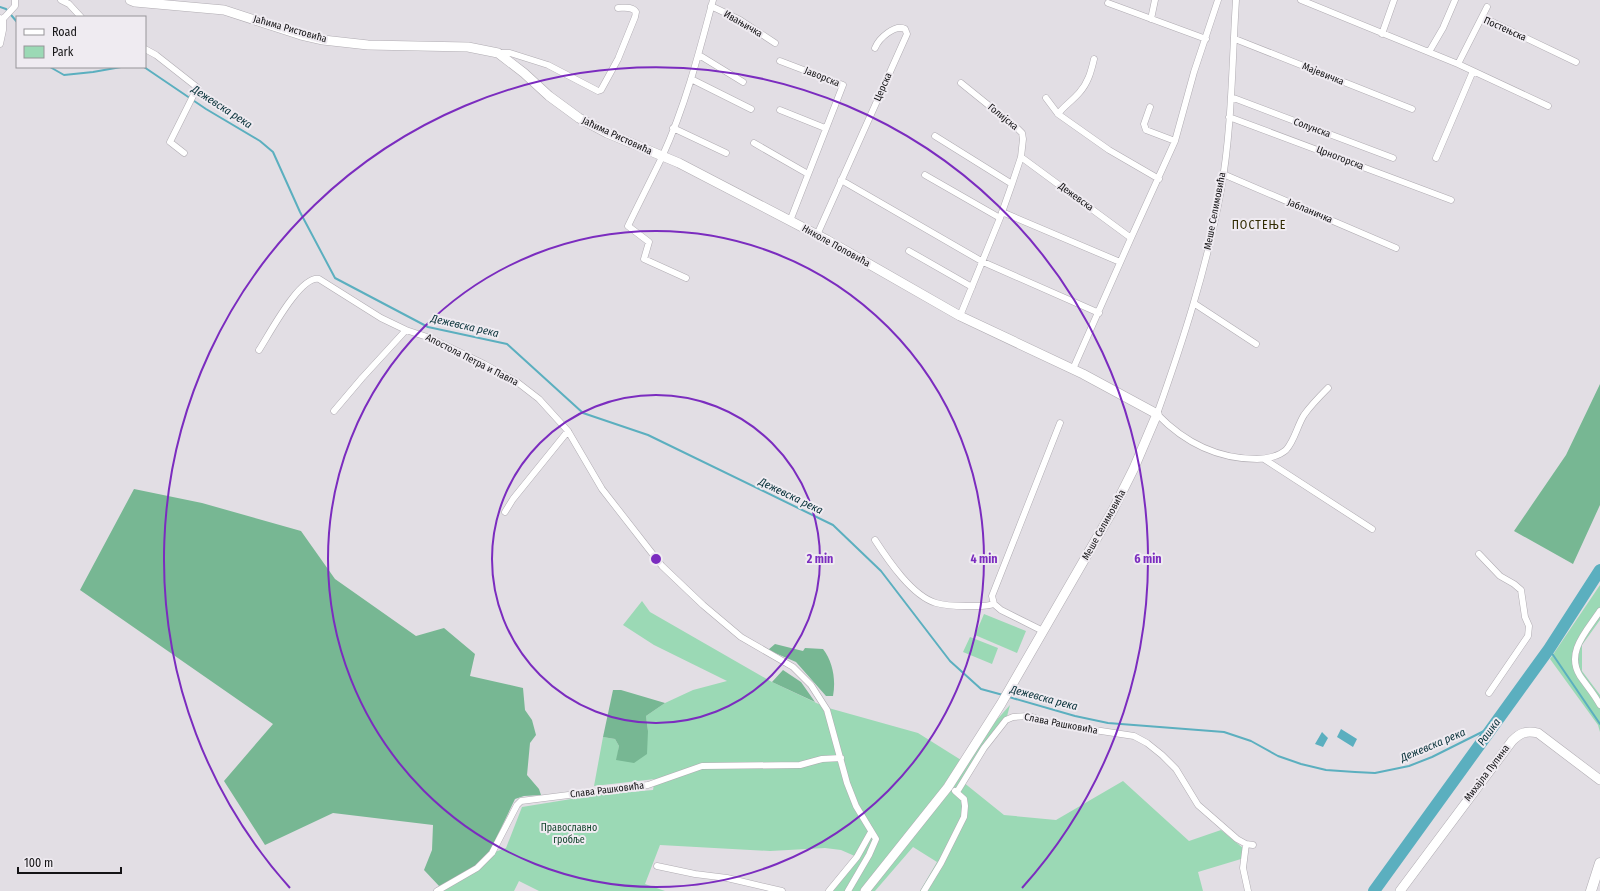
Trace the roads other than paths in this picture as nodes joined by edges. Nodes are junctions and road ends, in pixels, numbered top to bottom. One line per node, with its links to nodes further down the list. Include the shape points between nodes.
1 (15, 0): 14 (street, via 15,6)
2 (61, 0): 15 (street, via 69,4)
3 (130, 0): 26 (main road, Јаћима Ристовића, via 224,10 323,40 368,45 468,47)
4 (1155, 0): 17 (street)
5 (1218, 0): 20 (street)
6 (1236, 0): 19 (street, Меше Селимовића)
7 (1301, 0): 18 (street)
8 (1394, 0): 18 (street)
9 (1454, 0): 25 (street)
10 (712, 3): 21 (street, Ивањичка); 27 (street, Ивањичка)
11 (1108, 3): 17 (street)
12 (1487, 7): 16 (street)
13 (618, 8): 26 (street, Јаћима Ристовића, via 634,9 635,18 618,59 601,90 598,91 548,65 510,53)
14 (5, 16): 22 (street)
15 (80, 16)
16 (1482, 17): 30 (street, Постењска); 31 (street, Постењска)
17 (1151, 19): 20 (street)
18 (1382, 34): 25 (street)
19 (1235, 39): 37 (street, Меше Селимовића); 41 (street, Мајевичка)
20 (1206, 40): 48 (street, via 1194,72)
21 (775, 43)
22 (0, 44)
23 (875, 48): 60 (street, Церска, via 896,28 906,29 907,34)
24 (146, 50): 50 (street, via 198,88 170,142)
25 (1429, 52): 31 (street)
26 (498, 53): 52 (main road, Јаћима Ристовића, via 579,118)
27 (699, 55): 33 (street, Ивањичка); 34 (street)
28 (1094, 59): 43 (street, via 1086,84)
29 (780, 61): 46 (street, Јаворска, via 843,85)
30 (1576, 62)
31 (1458, 64): 32 (street)
32 (1473, 71): 38 (street); 55 (street)
33 (691, 79): 40 (street); 45 (street, Ивањичка)
34 (743, 82)
35 (961, 82): 53 (street, Голијска, via 1022,133)
36 (1046, 98): 43 (street)
37 (1231, 98): 44 (street, Меше Селимовића); 54 (street, Солунска)
38 (1548, 106)
39 (1150, 107): 48 (street, via 1144,128)
40 (751, 109)
41 (1412, 109)
42 (780, 110): 46 (street)
43 (1058, 114): 59 (street, via 1109,150)
44 (1229, 117): 57 (street, Меше Селимовића); 62 (street, Црногорска)
45 (673, 128): 51 (street); 52 (street, Ивањичка)
46 (825, 128): 56 (street, Јаворска)
47 (935, 136): 61 (street)
48 (1175, 141): 59 (street)
49 (754, 143): 56 (street)
50 (184, 153)
51 (726, 153)
52 (662, 156): 64 (main road, Николе Поповића); 71 (street, via 628,226 649,242 644,259)
53 (1021, 157): 61 (street, Голијска); 66 (street, Дежевска)
54 (1393, 158)
55 (1436, 158)
56 (808, 174): 64 (street, Јаворска)
57 (1223, 174): 67 (street, Јабланичка); 73 (street, Меше Селимовића)
58 (925, 175): 63 (street)
59 (1159, 179): 66 (street)
60 (841, 180): 65 (street, Церска); 69 (street)
61 (1012, 184): 63 (street, Голијска)
62 (1451, 200)
63 (1001, 215): 69 (street, Голијска); 70 (street)
64 (790, 220): 65 (main road, Николе Поповића)
65 (817, 235): 75 (main road, Николе Поповића)
66 (1131, 238): 70 (street)
67 (1396, 248)
68 (908, 251): 72 (street)
69 (983, 262): 72 (street, Голијска); 74 (street)
70 (1120, 262): 74 (street)
71 (686, 278)
72 (972, 287): 75 (street, Голијска)
73 (1195, 304): 77 (street); 82 (street, Меше Селимовића)
74 (1099, 313): 79 (street)
75 (960, 316): 79 (main road, Николе Поповића)
76 (406, 330): 78 (street, Апостола Петра и Павла, via 315,278 293,296); 81 (street); 84 (street, Апостола Петра и Павла, via 430,338 517,382 539,399)
77 (1256, 344)
78 (258, 350)
79 (1073, 369): 82 (main road, Николе Поповића)
80 (1328, 388): 85 (street, via 1304,414 1290,445 1276,455)
81 (334, 412)
82 (1157, 414): 85 (street, via 1197,445 1216,453 1234,457); 92 (main road, Меше Селимовића, via 1113,510)
83 (1060, 423): 90 (street, via 992,596)
84 (568, 431): 86 (street, via 513,499); 95 (street, Апостола Петра и Павла, via 602,489 662,566 741,638 793,667 811,684 827,710)
85 (1264, 458): 87 (street)
86 (506, 512)
87 (1372, 529)
88 (874, 540): 90 (street, via 913,588 934,603 986,606)
89 (1479, 554): 93 (street, via 1500,576 1521,590 1529,631)
90 (994, 604): 92 (street)
91 (1600, 612): 94 (street, via 1579,643 1574,660)
92 (1043, 632): 97 (main road, Меше Селимовића)
93 (1489, 693)
94 (1600, 705)
95 (841, 758): 99 (street, via 856,806); 102 (street, Слава Рашковића, via 822,759 800,765 702,766 648,785 521,801 492,853 476,868)
96 (1600, 780): 109 (main road, Михајла Пупина, via 1538,733 1521,733 1512,741)
97 (948, 787): 98 (street); 106 (main road)
98 (957, 792): 107 (street, via 965,802 964,817); 108 (street, Слава Рашковића, via 984,748 1006,720 1013,717 1029,716 1055,724 1140,738 1176,769 1198,805 1237,839 1250,844 1244,868)
99 (871, 832): 104 (street, via 857,857); 105 (street, via 876,839)
100 (1600, 863): 110 (main road)
101 (657, 866): 103 (street)
102 (437, 891)
103 (782, 891)
104 (829, 891)
105 (848, 891)
106 (865, 891)
107 (924, 891)
108 (1248, 891)
109 (1400, 891)
110 (1591, 891)

